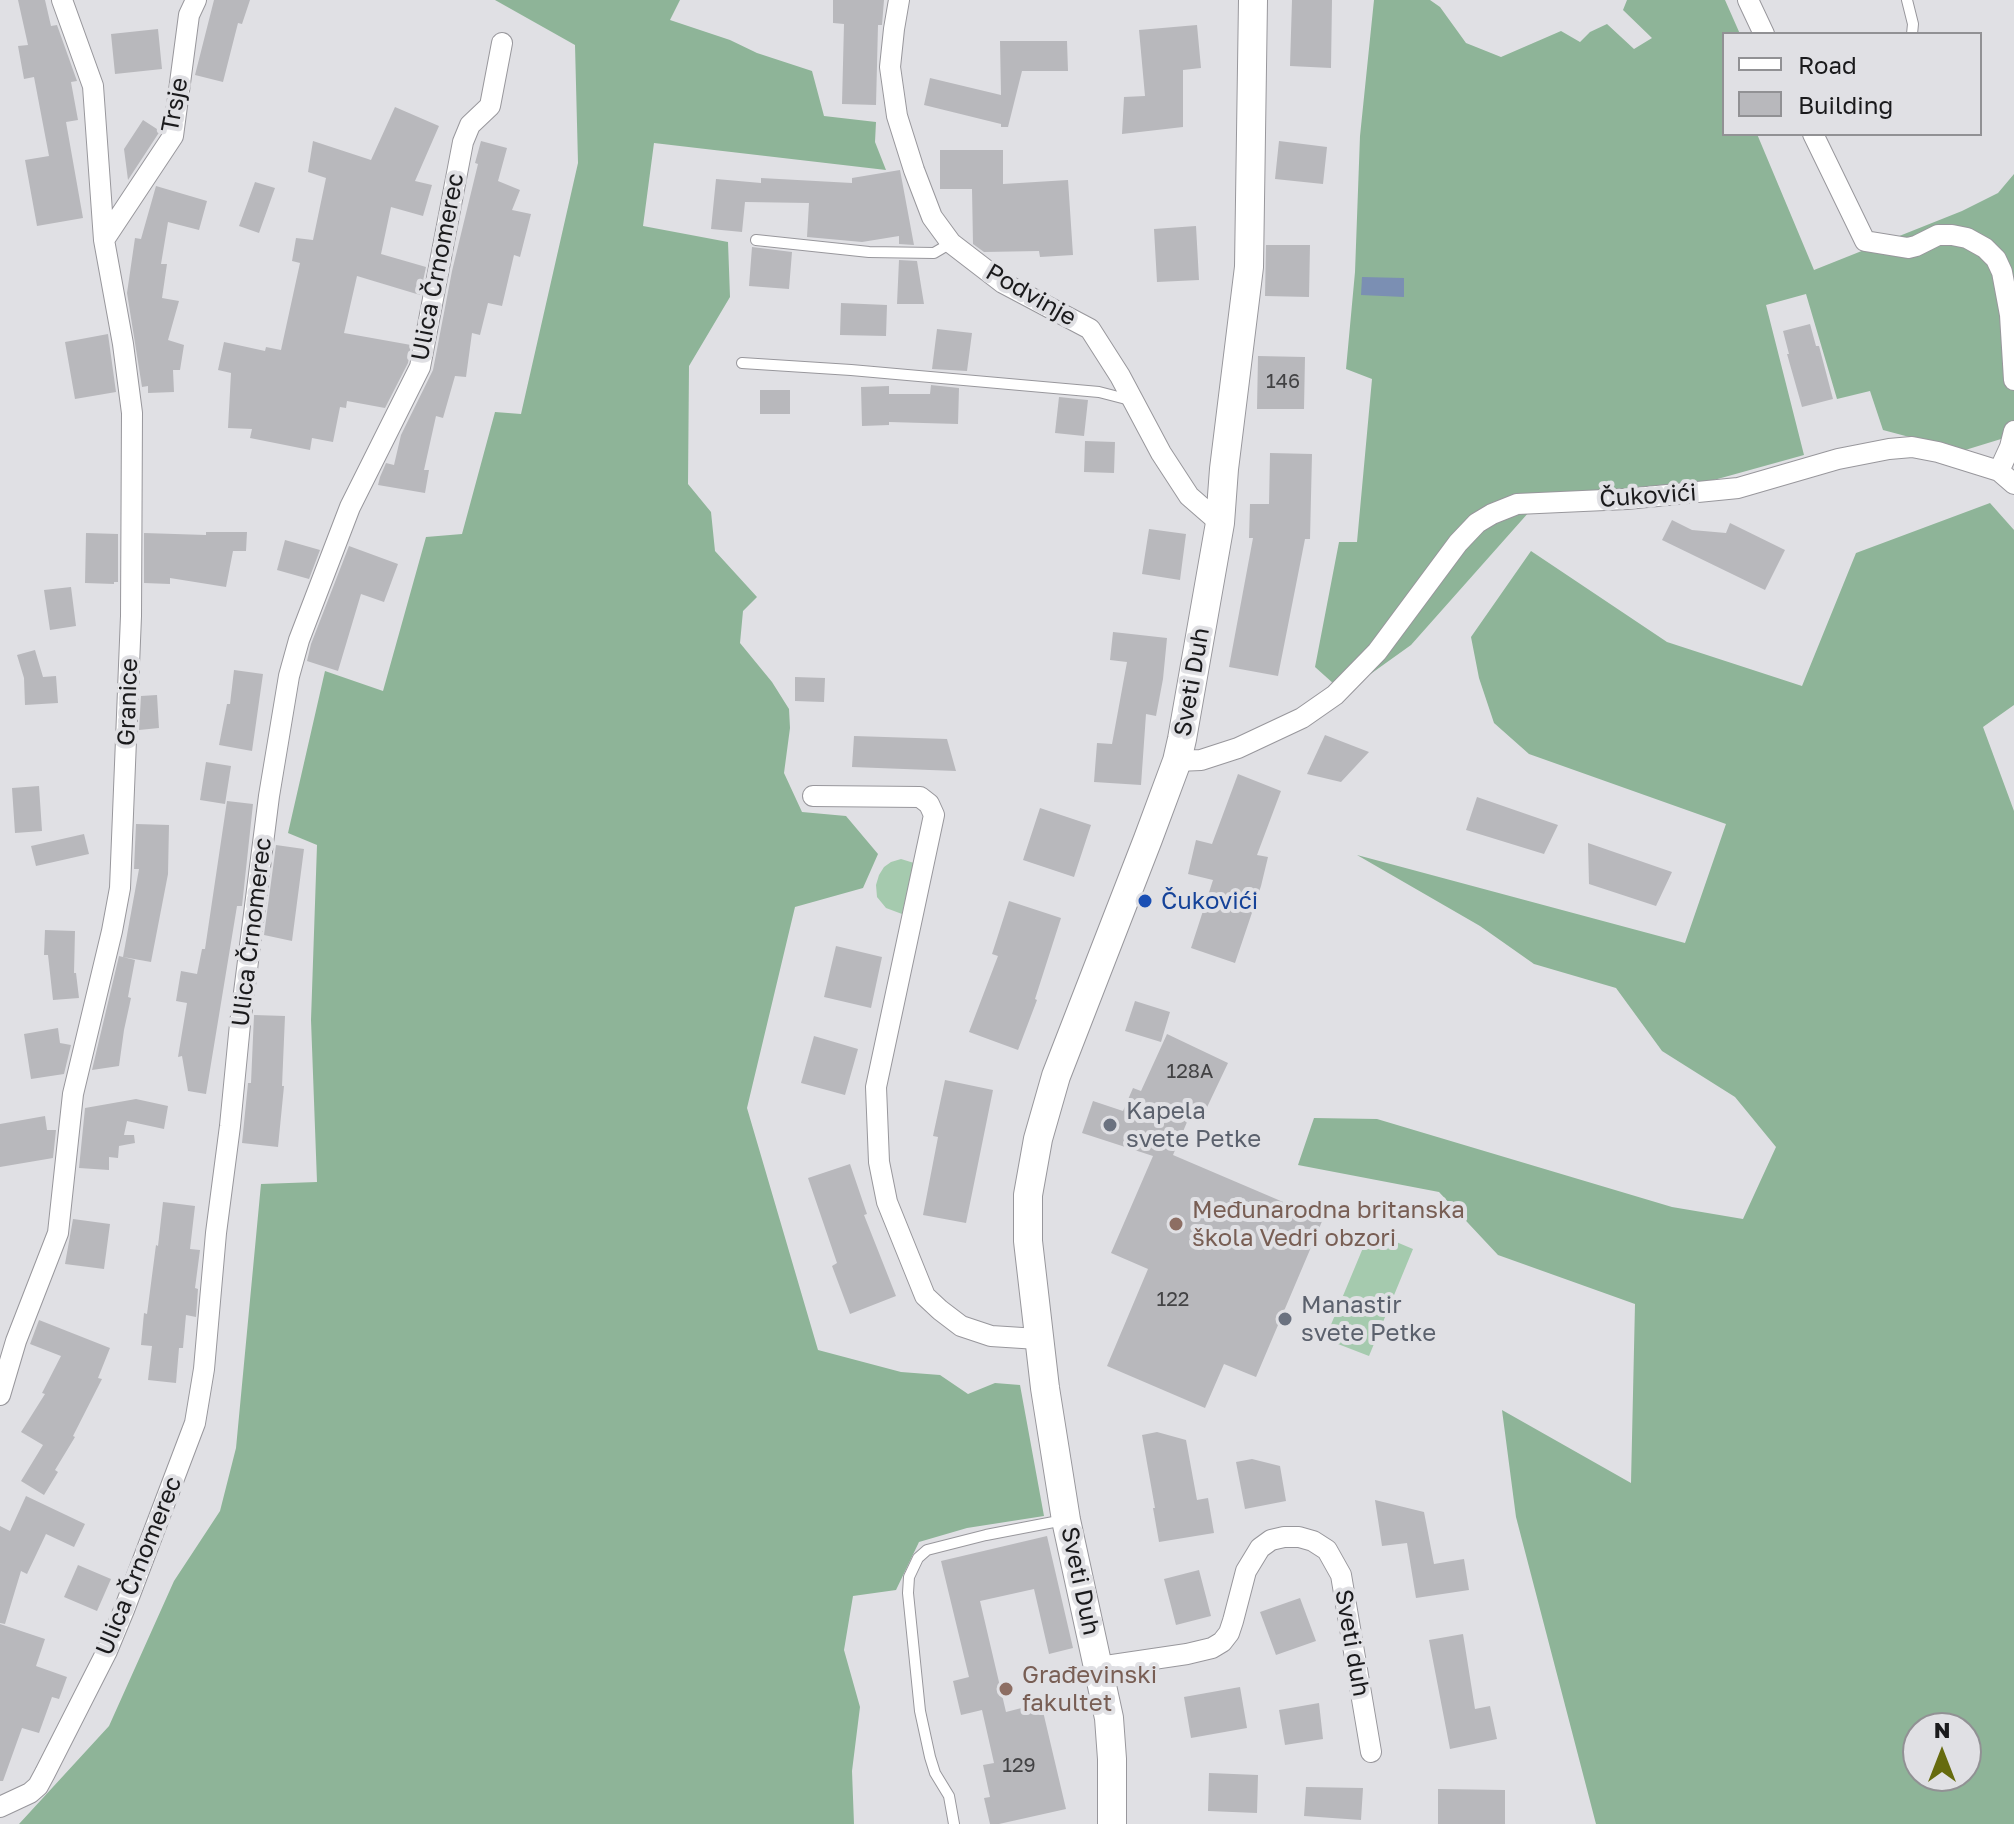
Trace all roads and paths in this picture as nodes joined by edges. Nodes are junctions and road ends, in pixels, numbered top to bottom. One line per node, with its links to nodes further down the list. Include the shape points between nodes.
1 (62, 0): 11 (street, Granice, via 93,86)
2 (196, 0): 11 (street, Trsje, via 189,15 173,136)
3 (899, 0): 13 (street, Podvinje, via 890,67 897,116 932,217)
4 (1253, 0): 19 (main road, Sveti Duh, via 1249,267)
5 (1748, 0): 7 (street)
6 (1907, 0): 8 (lane)
7 (1763, 32)
8 (1912, 32)
9 (502, 43): 27 (street, Ulica Črnomerec, via 490,106 470,125 463,142 420,367 350,507 289,676 242,1009 195,1423 107,1651 52,1760 38,1786)
10 (1814, 136): 15 (street, via 1865,241 1908,248 1952,235 1967,238 1996,259 2010,315)
11 (104, 240): 23 (street, Granice, via 132,413 131,616 120,888 73,1094 58,1233)
12 (756, 240): 13 (lane, via 908,253 934,253)
13 (951, 243): 16 (street, Podvinje, via 1003,283 1090,329)
14 (742, 363): 16 (lane, via 1099,392)
15 (2014, 380)
16 (1133, 401): 19 (street, Podvinje, via 1189,496)
17 (2014, 431): 18 (street)
18 (2006, 477): 20 (street, Čukovići, via 1912,447 1838,459 1738,488 1517,504 1477,523 1377,652 1335,695 1302,718 1238,748 1201,760)
19 (1220, 523): 20 (main road, Sveti Duh)
20 (1177, 761): 22 (main road, Sveti Duh, via 1056,1076 1038,1139 1027,1224)
21 (813, 796): 22 (street, via 920,797 934,815 876,1087 879,1162 887,1202 925,1296 961,1326 991,1336)
22 (1038, 1339): 24 (main road, Sveti Duh)
23 (0, 1395)
24 (1066, 1520): 25 (main road, Sveti Duh); 28 (lane, via 927,1550 909,1577 920,1711)
25 (1099, 1667): 26 (street, Sveti duh, via 1212,1648 1229,1633 1246,1571 1260,1548 1284,1537 1313,1541 1327,1550 1341,1575); 29 (main road, Sveti Duh, via 1111,1738)
26 (1371, 1752)
27 (0, 1807)
28 (954, 1824)
29 (1112, 1824)

